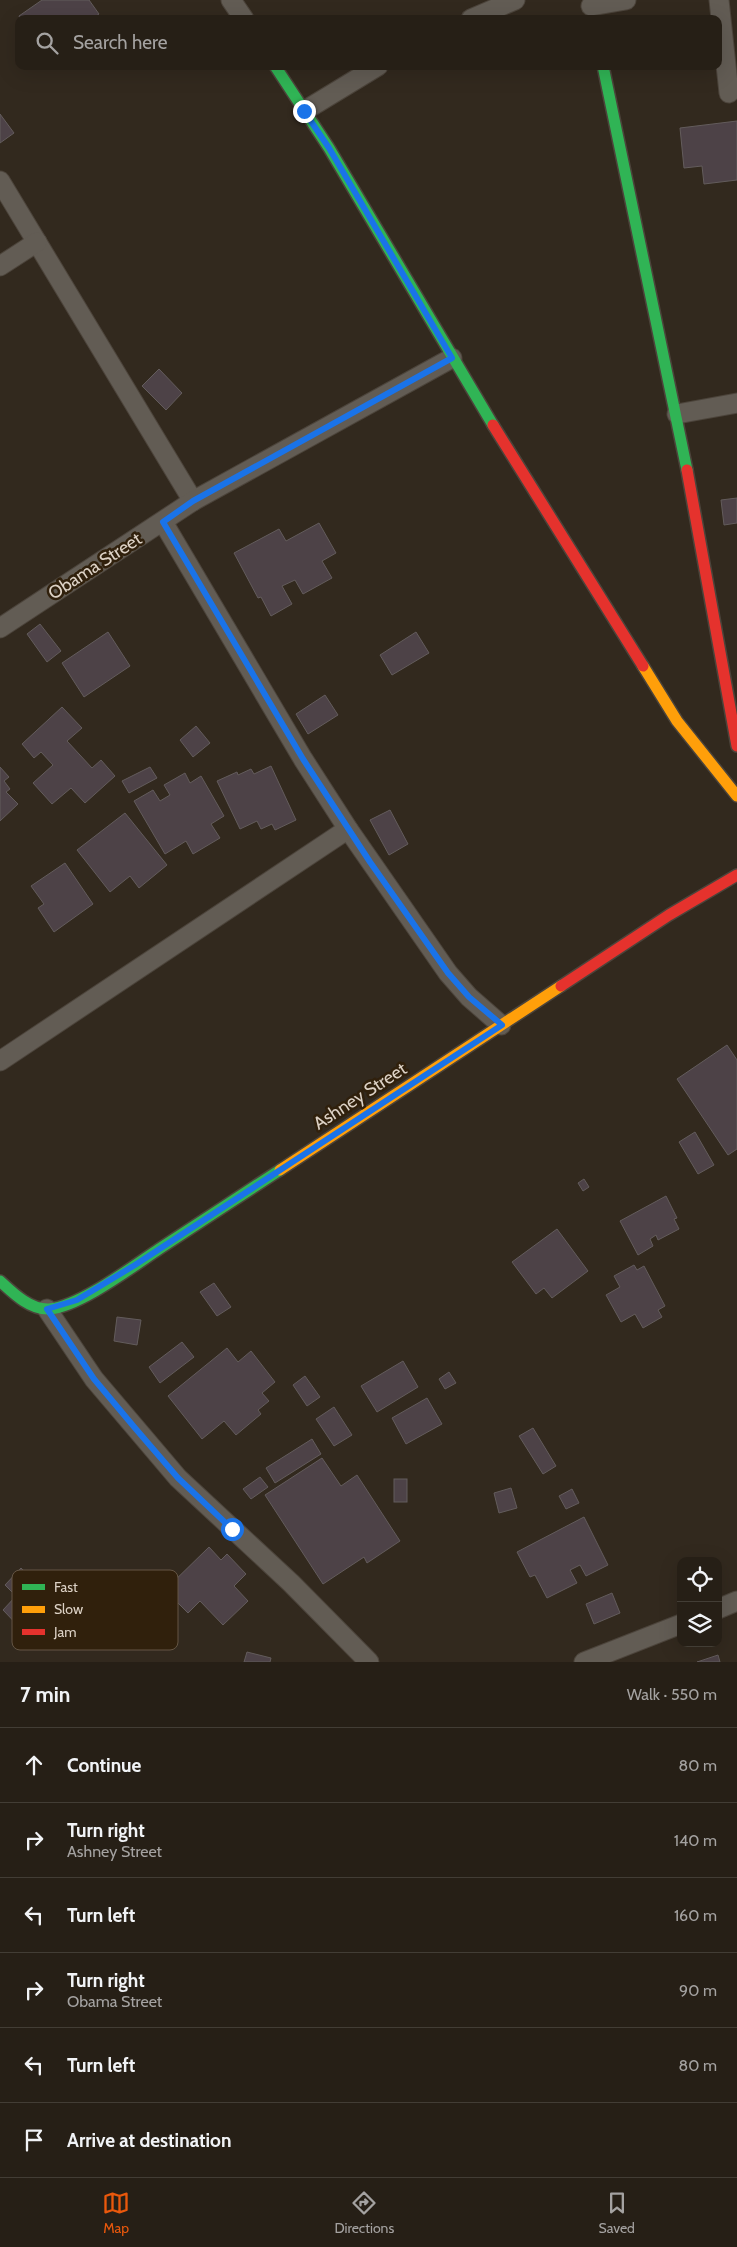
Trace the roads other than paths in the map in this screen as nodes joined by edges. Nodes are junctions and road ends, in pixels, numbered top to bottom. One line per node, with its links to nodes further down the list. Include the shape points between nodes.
1 (231, 0): 6 (street)
2 (515, 0): 7 (street)
3 (626, 0): 5 (street)
4 (719, 0): 8 (street)
5 (591, 8)
6 (241, 15)
7 (480, 15)
8 (721, 15)
9 (722, 28): 13 (street)
10 (278, 70): 14 (street)
11 (371, 70): 14 (street)
12 (604, 70): 20 (street)
13 (729, 93)
14 (304, 111): 18 (street)
15 (0, 181): 16 (street)
16 (37, 242): 17 (street); 21 (street)
17 (0, 266)
18 (452, 358): 21 (street, Obama Street); 25 (street, via 677,721)
19 (737, 403): 20 (street)
20 (677, 414): 24 (street)
21 (193, 501): 22 (street, Obama Street)
22 (163, 522): 23 (street, Obama Street); 26 (street)
23 (0, 628)
24 (737, 746)
25 (737, 796)
26 (348, 829): 28 (street, via 448,973 469,997); 29 (street)
27 (737, 875): 28 (street, Ashney Street, via 669,915)
28 (502, 1025): 31 (street, Ashney Street, via 135,1265 77,1300)
29 (0, 1061)
30 (0, 1281): 31 (street, via 28,1303)
31 (47, 1309): 35 (street, via 94,1379 178,1478 291,1582)
32 (737, 1601): 33 (street)
33 (722, 1607)
34 (677, 1626): 36 (street)
35 (369, 1662)
36 (584, 1662)

